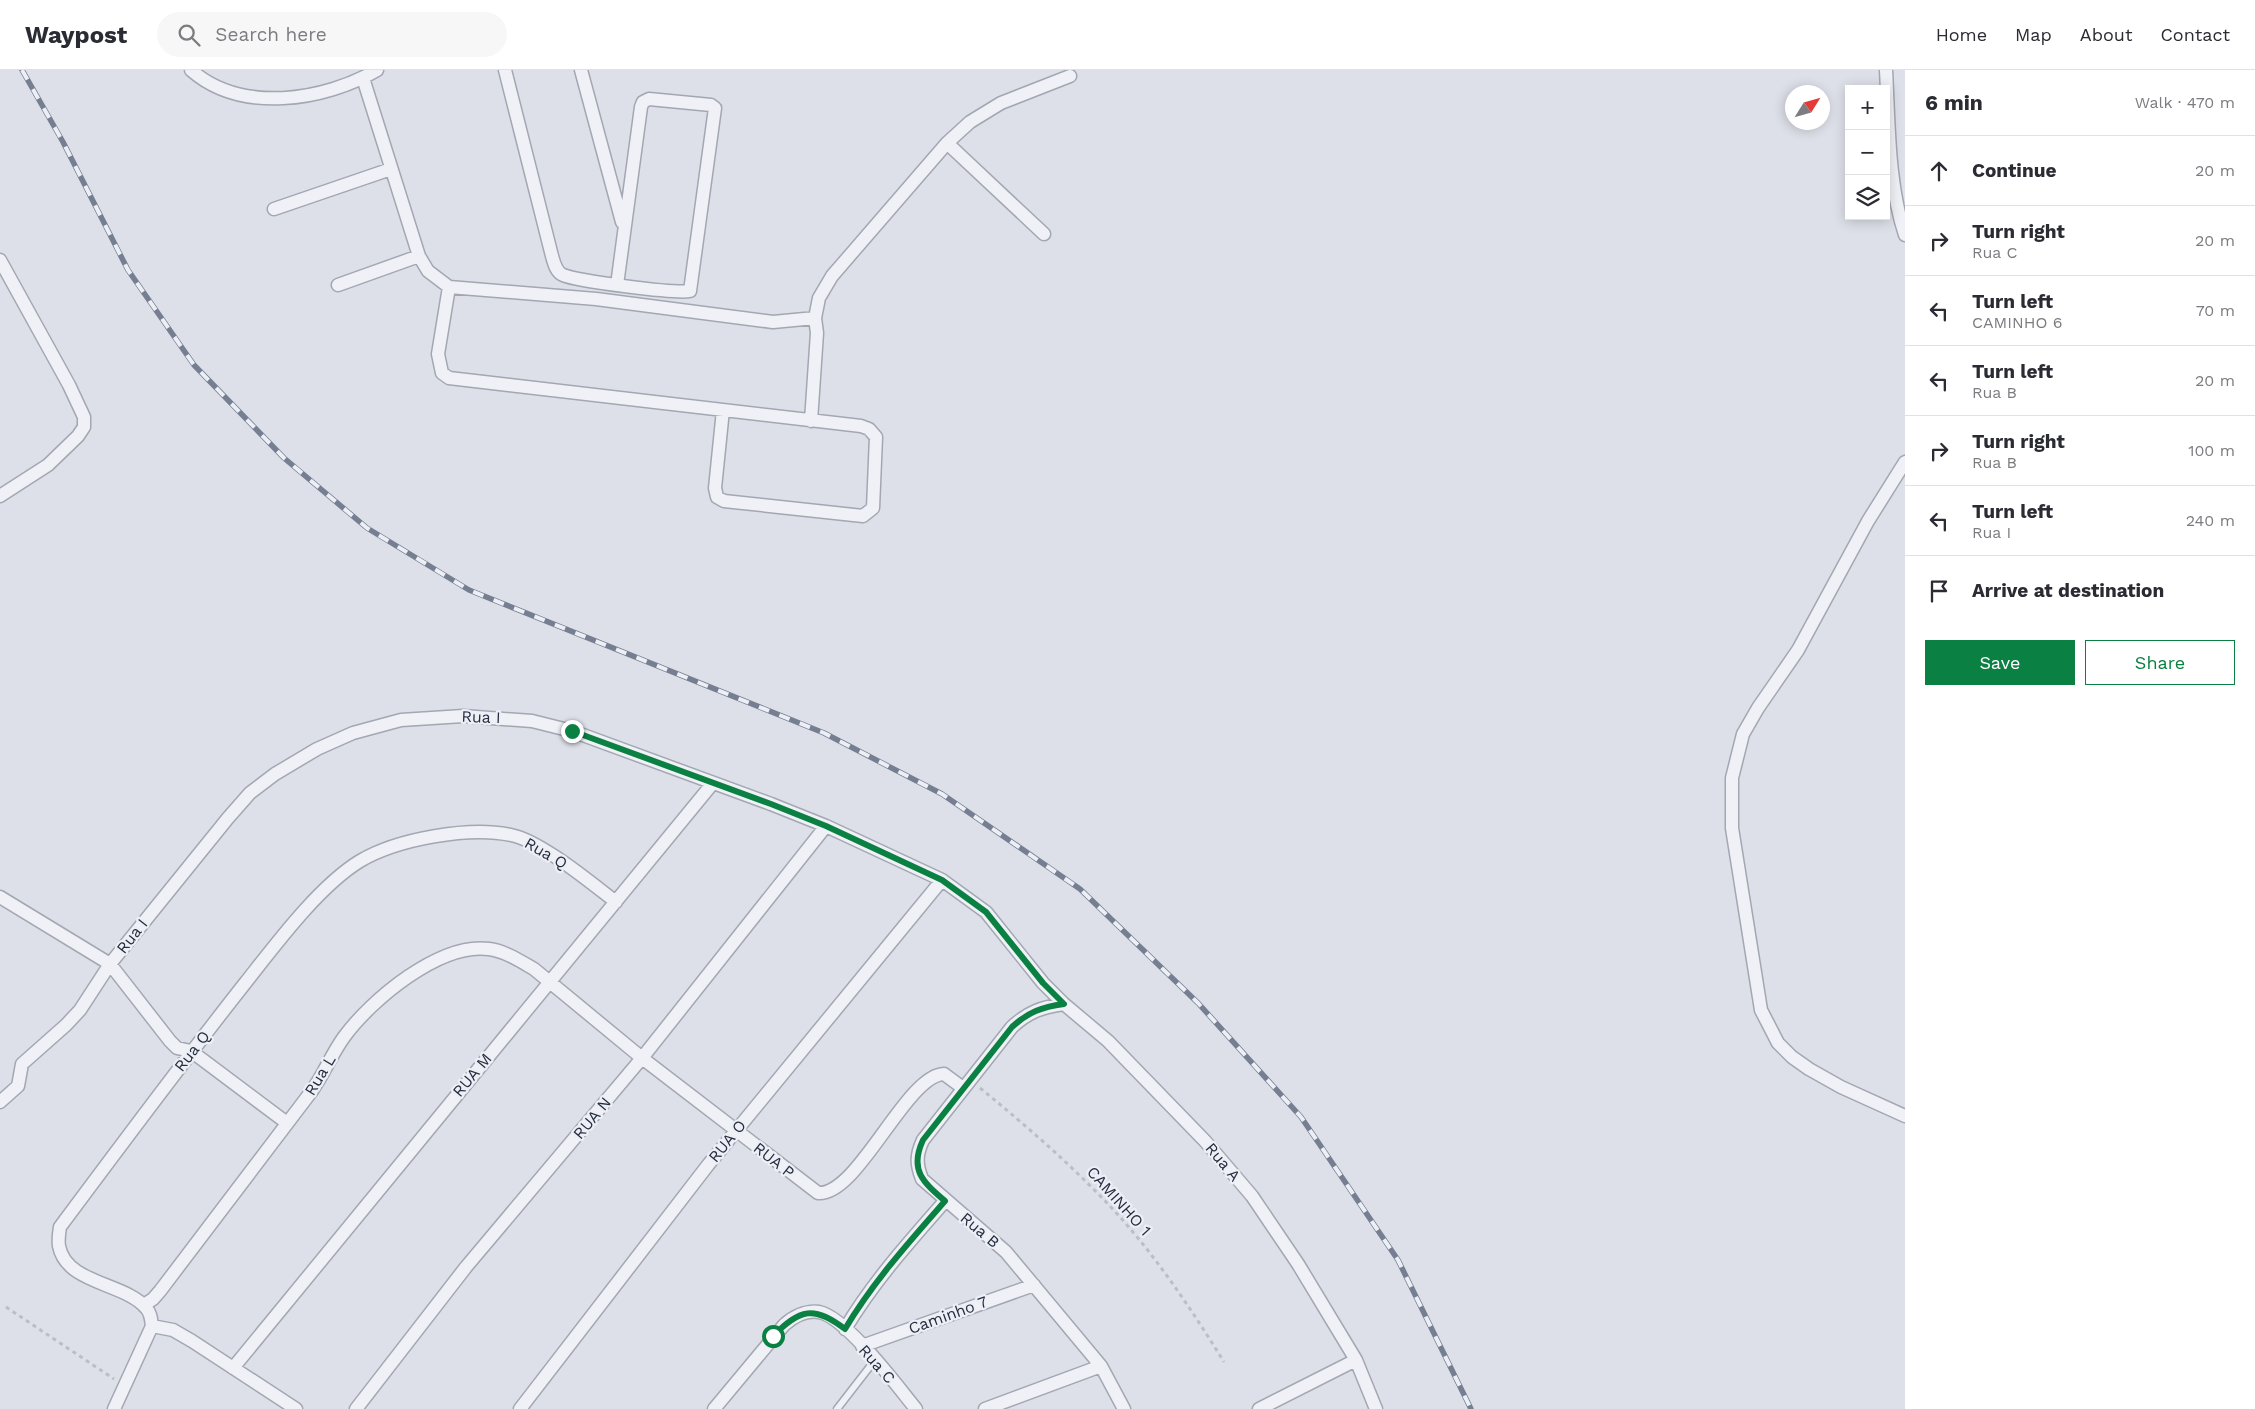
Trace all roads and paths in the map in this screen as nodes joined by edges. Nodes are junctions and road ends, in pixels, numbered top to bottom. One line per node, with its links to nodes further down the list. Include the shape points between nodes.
1 (192, 70): 7 (street, via 213,84 234,92 275,98 323,93)
2 (377, 70): 7 (street)
3 (505, 70): 17 (street, via 556,268 563,275)
4 (581, 70): 11 (street)
5 (1886, 70): 13 (street, via 1893,179)
6 (1070, 76): 8 (street, via 986,110)
7 (363, 78): 9 (street)
8 (947, 143): 12 (street); 19 (street, via 832,276 819,298)
9 (391, 169): 10 (street); 14 (street)
10 (274, 209)
11 (623, 228): 17 (street); 17 (street, via 643,102 649,99 713,106 716,110 692,289 684,292)
12 (1044, 234)
13 (1905, 235)
14 (419, 256): 16 (street); 18 (street, via 428,271)
15 (0, 260): 23 (street, via 84,416 84,427 78,436 48,465)
16 (338, 285)
17 (617, 285)
18 (448, 287): 19 (street, via 596,299 773,322); 20 (street, via 438,354 442,373 449,378)
19 (815, 318): 21 (street)
20 (723, 410): 21 (street); 21 (street, via 715,488 717,496 724,501 867,514 873,508 876,437 869,429 860,426)
21 (812, 421)
22 (1905, 462): 37 (street, via 1868,521 1798,650 1743,734 1732,778 1732,828 1761,1010 1778,1043 1809,1069)
23 (0, 496)
24 (713, 783): 25 (street, Rua I); 28 (street, RUA M); 29 (street, Rua I, via 572,731 532,721 500,717 431,717 401,720 354,733 316,749 250,793)
25 (826, 826): 26 (street, Rua I); 34 (street, RUA N)
26 (942, 880): 31 (street, Rua I, via 986,912); 39 (street, RUA O)
27 (0, 897): 29 (street)
28 (616, 902): 30 (street, RUA M); 33 (street, Rua Q, via 571,868 513,835 466,833 391,848 360,862 337,879 283,937)
29 (110, 964): 33 (street, via 161,1032 177,1048); 36 (street, Rua I, via 80,1010 22,1064 18,1086)
30 (550, 981): 34 (street, RUA P); 38 (street, Rua L, via 517,959 490,949 459,952 420,969 402,980 357,1020 312,1092); 51 (street, RUA M)
31 (1053, 994): 32 (street, Rua A)
32 (1064, 1004): 35 (street, Rua B, via 1044,1006 1026,1014); 48 (street, Rua A, via 1115,1048 1205,1140 1252,1196)
33 (191, 1051): 38 (street); 42 (street, Rua Q, via 60,1227 59,1246 63,1257 75,1270)
34 (642, 1058): 39 (street, RUA P); 55 (street, RUA N, via 466,1267)
35 (967, 1084): 39 (street, RUA P, via 944,1074 934,1077 894,1117 851,1174 827,1192 813,1190); 40 (street, Rua B, via 923,1140 917,1153 922,1180); 49 (path, CAMINHO 1, via 1050,1147 1107,1203 1179,1293)
36 (0, 1102)
37 (1905, 1116)
38 (287, 1123): 42 (street, Rua L, via 160,1291)
39 (736, 1130): 56 (street, RUA O)
40 (945, 1201): 41 (street, Rua B, via 1006,1252); 45 (street, via 887,1267)
41 (1034, 1285): 46 (street, Caminho 7); 50 (street, Rua B)
42 (144, 1304): 44 (street)
43 (6, 1307): 52 (path)
44 (152, 1326): 51 (street, via 173,1330); 52 (street)
45 (845, 1329): 46 (street, Rua C); 57 (street, Rua C, via 819,1312 795,1316 773,1336)
46 (862, 1346): 47 (street, Rua C)
47 (875, 1360): 58 (lane); 59 (street, Rua C)
48 (1356, 1360): 62 (street); 63 (street, Rua A)
49 (1224, 1362)
50 (1101, 1366): 60 (street); 61 (street, Rua B)
51 (232, 1368): 54 (street)
52 (125, 1386): 53 (street)
53 (114, 1409)
54 (296, 1409)
55 (356, 1409)
56 (520, 1409)
57 (714, 1409)
58 (837, 1409)
59 (916, 1409)
60 (985, 1409)
61 (1124, 1409)
62 (1259, 1409)
63 (1376, 1409)

